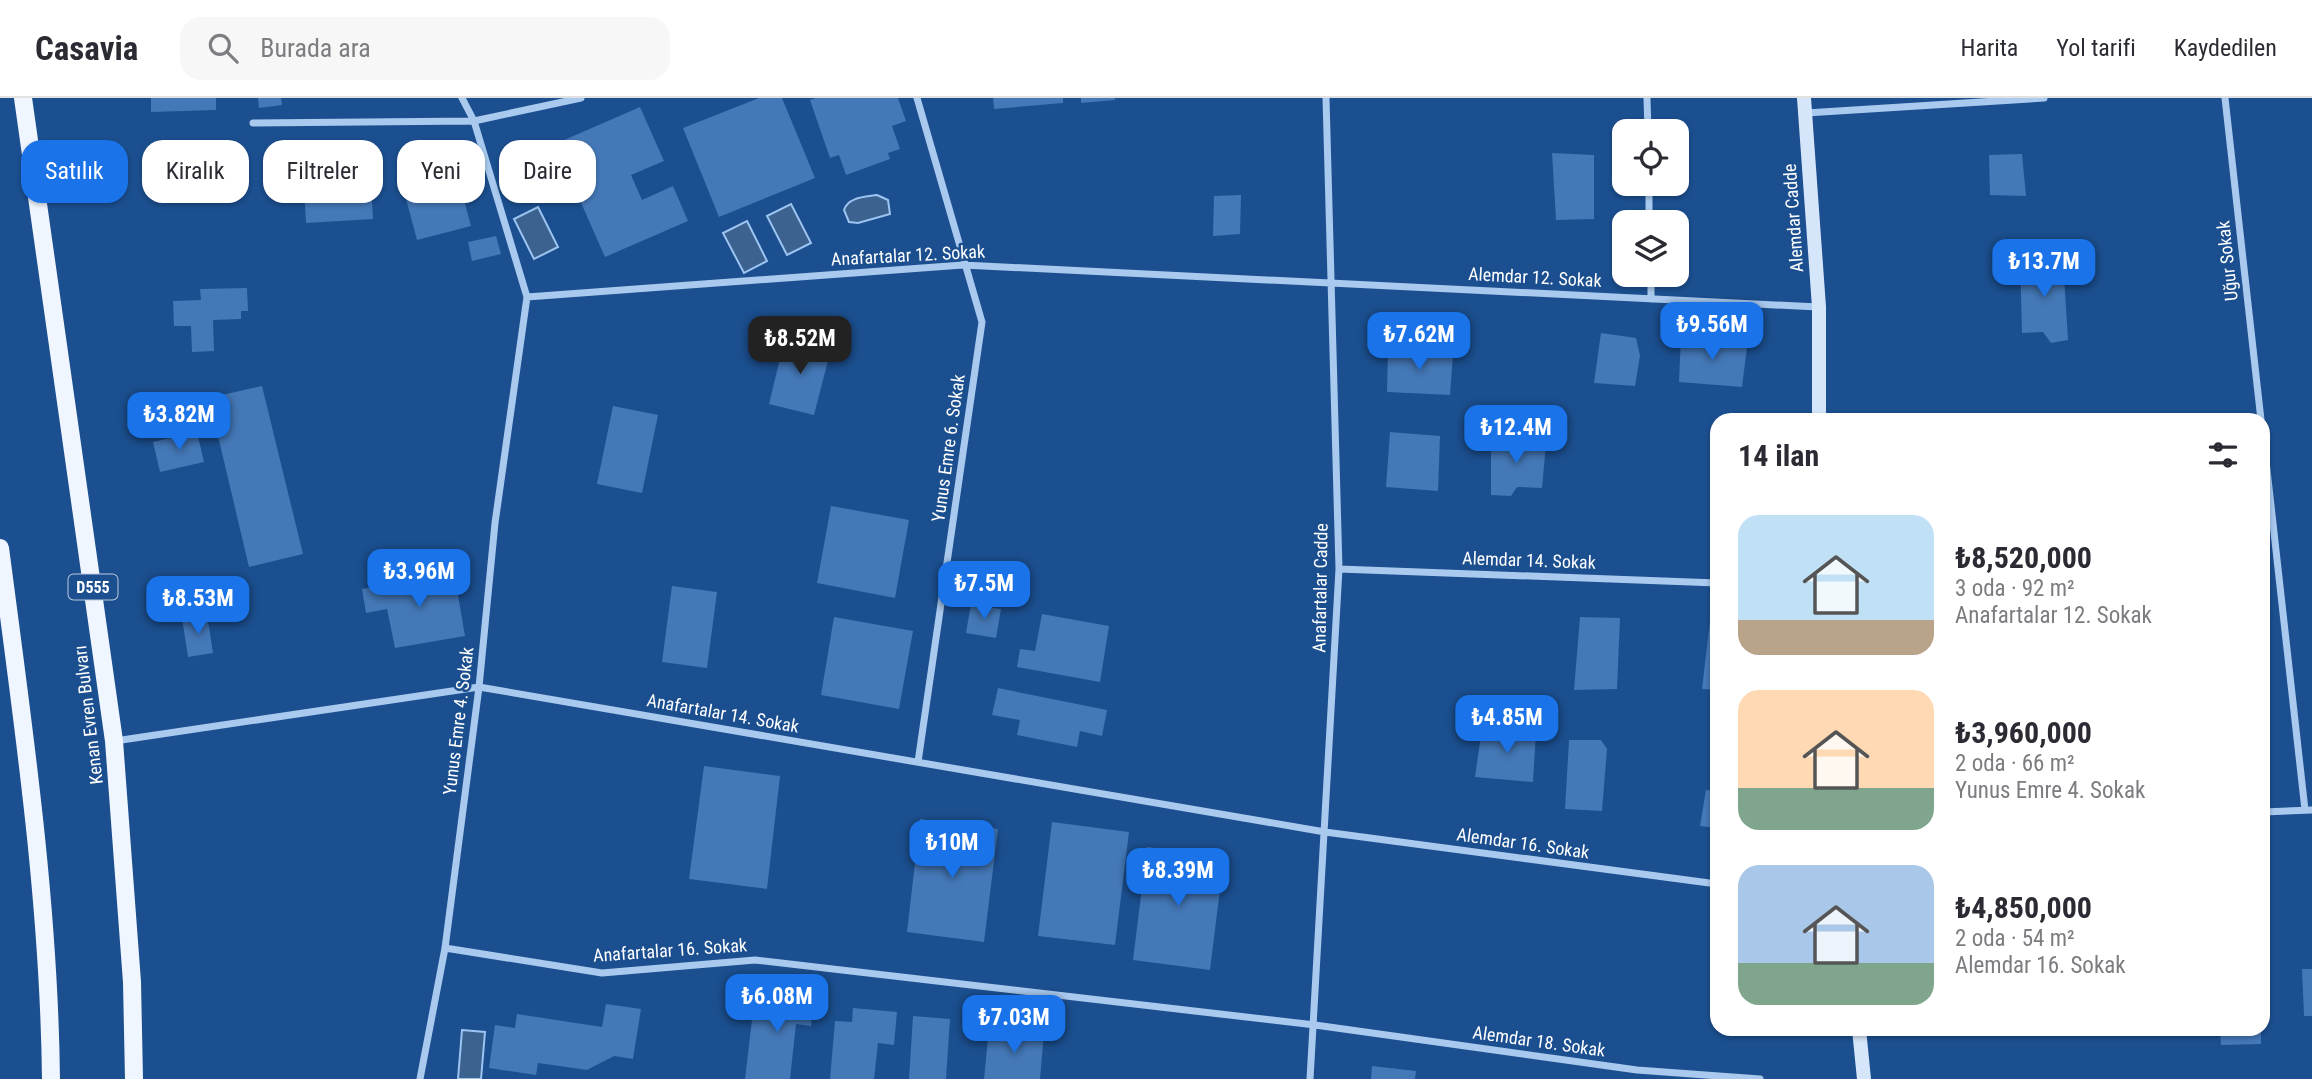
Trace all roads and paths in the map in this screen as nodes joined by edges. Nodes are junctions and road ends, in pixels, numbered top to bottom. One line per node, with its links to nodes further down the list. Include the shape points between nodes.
1 (23, 98): 26 (main road, Kenan Evren Bulvarı / D555)
2 (462, 98): 11 (street, Yunus Emre 4. Sokak)
3 (581, 98): 11 (street)
4 (917, 98): 13 (street, Yunus Emre 6. Sokak)
5 (1326, 98): 14 (street, Anafartalar Cadde)
6 (1647, 98): 10 (street)
7 (2044, 98): 9 (street)
8 (2225, 98): 20 (street, Uğur Sokak)
9 (1804, 105): 18 (street, Alemdar Cadde)
10 (1648, 119)
11 (474, 121): 12 (street); 16 (street, Yunus Emre 4. Sokak)
12 (253, 123)
13 (964, 265): 14 (street, Anafartalar 12. Sokak); 16 (street, Anafartalar 12. Sokak); 27 (street, Yunus Emre 6. Sokak, via 982,322)
14 (1333, 281): 17 (street, Alemdar 12. Sokak); 23 (street, Anafartalar Cadde)
15 (1650, 287): 17 (street)
16 (527, 297): 25 (street, Yunus Emre 4. Sokak, via 495,523)
17 (1651, 299): 18 (street, Alemdar 12. Sokak)
18 (1819, 307): 19 (street, Alemdar Cadde)
19 (1819, 413)
20 (2260, 413)
21 (2270, 491): 28 (street)
22 (0, 548): 36 (main road, via 28,761 50,994)
23 (1339, 569): 24 (street, Alemdar 14. Sokak); 30 (street, Anafartalar Cadde)
24 (1710, 583)
25 (479, 687): 26 (street, Anafartalar 14. Sokak); 27 (street, Anafartalar 14. Sokak); 32 (street, Yunus Emre 4. Sokak)
26 (114, 741): 37 (main road, Kenan Evren Bulvarı / D555, via 132,982)
27 (918, 762): 30 (street, Anafartalar 14. Sokak)
28 (2309, 810): 29 (street)
29 (2270, 812)
30 (1325, 832): 31 (street, Alemdar 16. Sokak); 33 (street, Anafartalar Cadde)
31 (1710, 883)
32 (445, 948): 33 (street, Anafartalar 16. Sokak, via 602,973 755,960); 38 (street, Yunus Emre 4. Sokak)
33 (1315, 1025): 35 (street, Alemdar 18. Sokak); 39 (street, Anafartalar Cadde)
34 (1861, 1036): 41 (street)
35 (1636, 1075): 40 (street, Alemdar 18. Sokak)
36 (51, 1079)
37 (134, 1079)
38 (420, 1079)
39 (1310, 1079)
40 (1760, 1079)
41 (1864, 1079)

